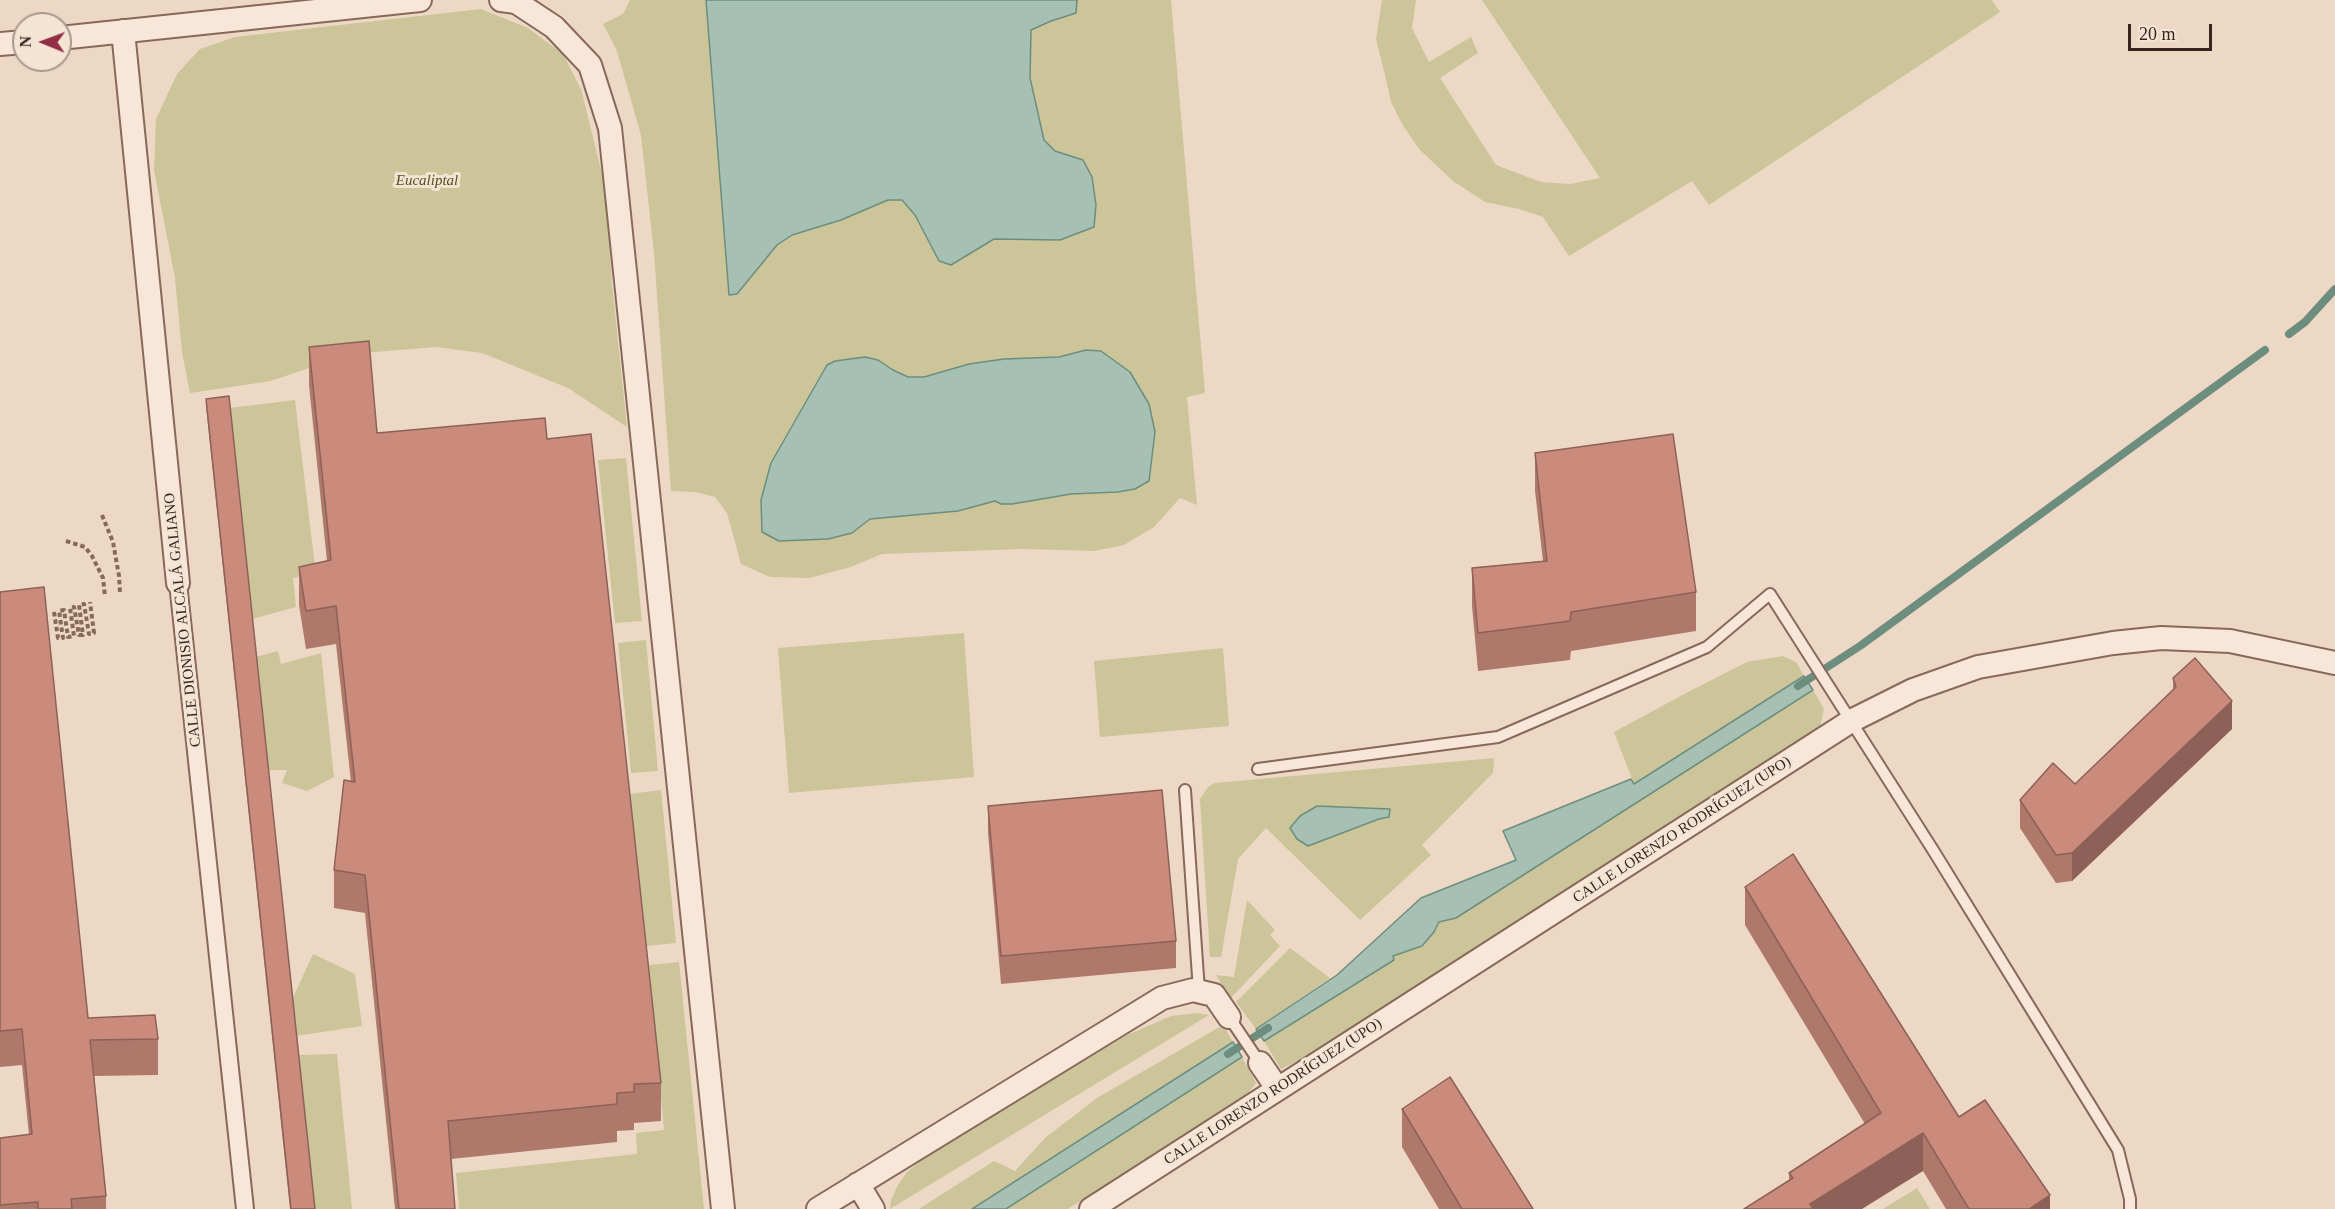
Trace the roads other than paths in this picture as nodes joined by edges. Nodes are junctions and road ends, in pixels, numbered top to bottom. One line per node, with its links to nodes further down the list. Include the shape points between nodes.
1 (420, 0): 3 (street)
2 (501, 0): 16 (street, via 516,2 554,27 590,65 610,128)
3 (123, 31): 4 (street); 5 (street, CALLE DIONISIO ALCALÁ GALIANO)
4 (72, 37)
5 (178, 583): 15 (street, CALLE DIONISIO ALCALÁ GALIANO)
6 (2335, 663): 7 (street, CALLE LORENZO RODRÍGUEZ (UPO), via 2230,641 2161,638 2113,643 1977,667 1913,690)
7 (1851, 721): 8 (lane, via 1770,594 1707,647 1498,737); 13 (street, CALLE LORENZO RODRÍGUEZ (UPO)); 20 (lane, via 2118,1150)
8 (1258, 769)
9 (1185, 790): 10 (lane)
10 (1199, 991): 11 (street, via 1214,994); 14 (street, via 1162,998)
11 (1229, 1017): 12 (lane)
12 (1260, 1063): 13 (street)
13 (1277, 1088): 19 (street, CALLE LORENZO RODRÍGUEZ (UPO))
14 (858, 1184): 17 (street); 18 (street)
15 (245, 1209)
16 (723, 1209)
17 (818, 1209)
18 (873, 1209)
19 (1091, 1209)
20 (2130, 1209)

